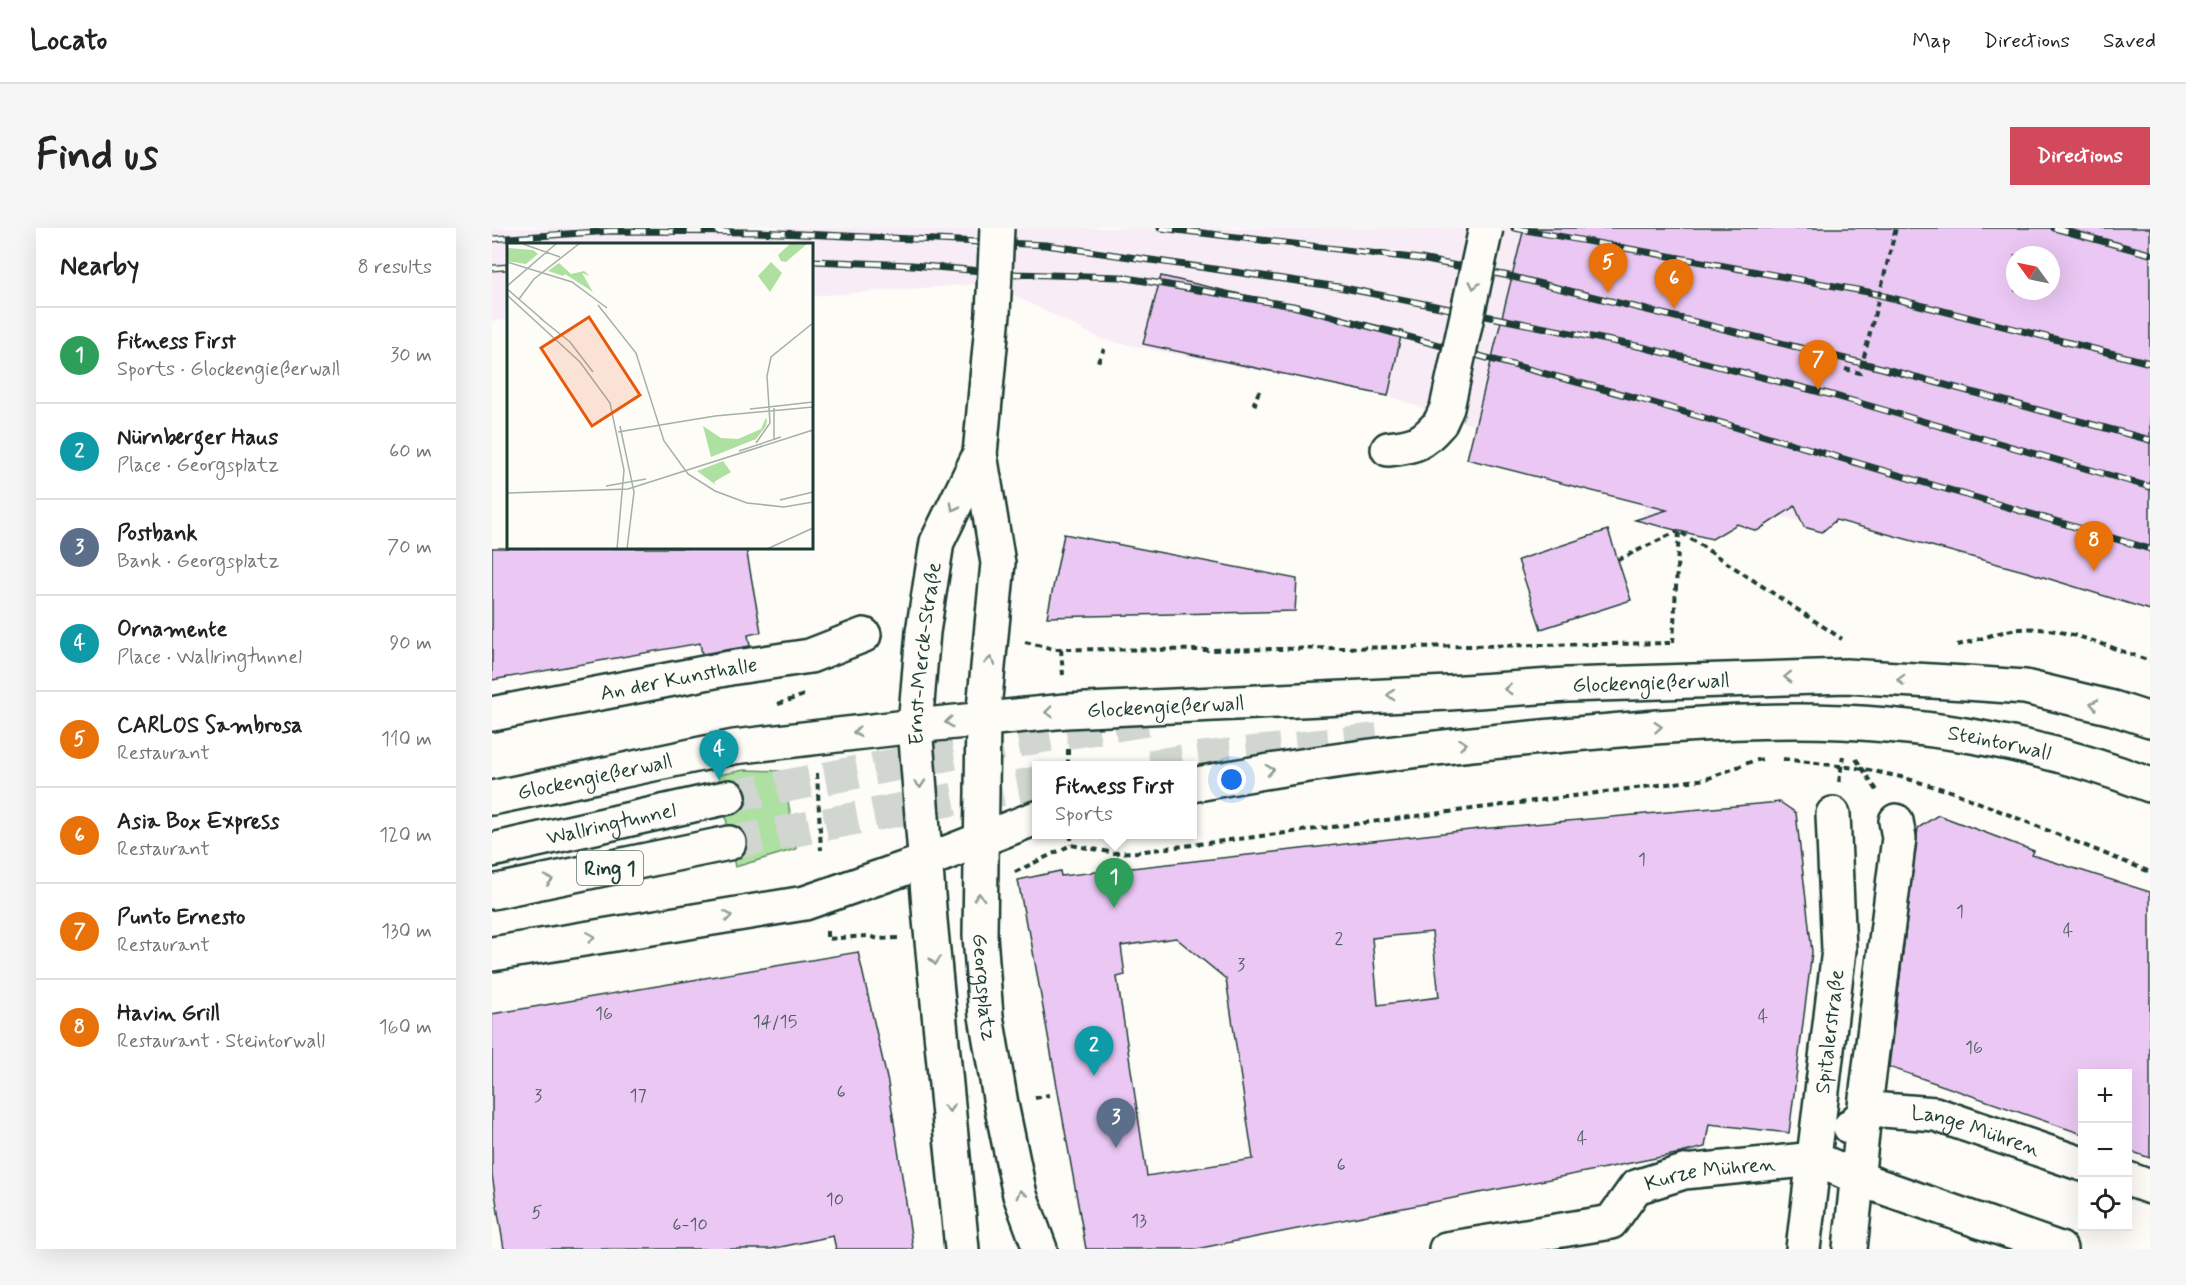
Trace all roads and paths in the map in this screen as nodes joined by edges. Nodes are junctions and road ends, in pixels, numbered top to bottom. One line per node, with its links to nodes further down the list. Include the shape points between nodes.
1 (997, 228): 10 (street, Ernst-Merck-Straße, bridge)
2 (1486, 228): 9 (street, one-way to 9, bridge, via 1447,408 1427,438 1412,446)
3 (1896, 228): 6 (path, bridge, via 1860,373)
4 (1104, 349): 5 (path)
5 (1096, 359)
6 (1845, 369)
7 (1260, 389): 8 (path, via 1254,403)
8 (1257, 404)
9 (1388, 449)
10 (980, 454): 25 (street, Ernst-Merck-Straße, one-way to 10, via 998,563); 27 (street, Ernst-Merck-Straße, one-way to 27, via 937,542 923,632)
11 (1679, 531): 12 (path); 15 (path, via 1845,641); 16 (path)
12 (1618, 560)
13 (864, 635): 24 (street, An der Kunsthalle, via 810,656)
14 (1015, 640): 19 (path)
15 (1833, 642)
16 (1673, 643): 17 (path); 19 (path)
17 (1684, 643)
18 (1954, 646): 20 (path, via 2009,630 2044,629)
19 (1061, 649): 21 (path)
20 (2150, 661)
21 (1063, 675)
22 (812, 693): 23 (path)
23 (767, 708)
24 (492, 714)
25 (983, 719): 26 (street, Glockengießerwall, one-way to 25, via 2025,687 1846,676 1567,685 1066,711); 27 (street, Glockengießerwall, one-way to 27); 40 (street, Georgsplatz)
26 (2150, 720)
27 (915, 726): 36 (street, Glockengießerwall, one-way to 36, via 734,747); 46 (street, Ernst-Merck-Straße, one-way to 46)
28 (1848, 737): 32 (path); 33 (street, Glockengießerwall, one-way to 28, via 1443,746 1690,724 1796,721); 34 (street, Steintorwall, via 1936,731 2024,747)
29 (1068, 749): 30 (path)
30 (1068, 761)
31 (817, 766): 45 (path)
32 (1864, 768): 39 (path); 43 (path, via 1772,758 1706,779 1137,852 1115,853); 47 (path, via 1953,792)
33 (1197, 784)
34 (2150, 785)
35 (729, 797): 44 (street, Wallringtunnel / Ring 1)
36 (492, 798)
37 (1833, 814): 54 (street, Spitalerstraße, via 1839,950)
38 (1032, 819): 40 (street)
39 (1896, 821): 53 (street, Spitalerstraße, via 1899,838)
40 (980, 838): 46 (street); 60 (street, Georgsplatz, one-way to 40, via 1020,1195 986,1016 980,935)
41 (1071, 839): 43 (path)
42 (729, 843): 49 (street, Wallringtunnel / Ring 1, one-way to 42)
43 (1071, 844): 48 (path)
44 (492, 850)
45 (820, 850)
46 (926, 861): 52 (street, one-way to 46, via 805,903); 59 (street, one-way to 59)
47 (2150, 872)
48 (1011, 873)
49 (492, 892)
50 (826, 931): 51 (path, via 827,939 896,939)
51 (906, 935)
52 (492, 954)
53 (1864, 1114): 54 (street); 55 (street, Lange Mühren, via 1883,1110 1935,1114); 56 (street, Spitalerstraße)
54 (1815, 1159): 56 (street, Kurze Mühren); 61 (street, Kurze Mühren, via 1684,1172 1636,1187 1611,1222); 62 (street, Spitalerstraße)
55 (2078, 1163)
56 (1858, 1177): 63 (street, Spitalerstraße); 64 (street)
57 (2132, 1181): 58 (street)
58 (2150, 1187)
59 (962, 1249)
60 (1040, 1249)
61 (1446, 1249)
62 (1803, 1249)
63 (1850, 1249)
64 (2060, 1249)

